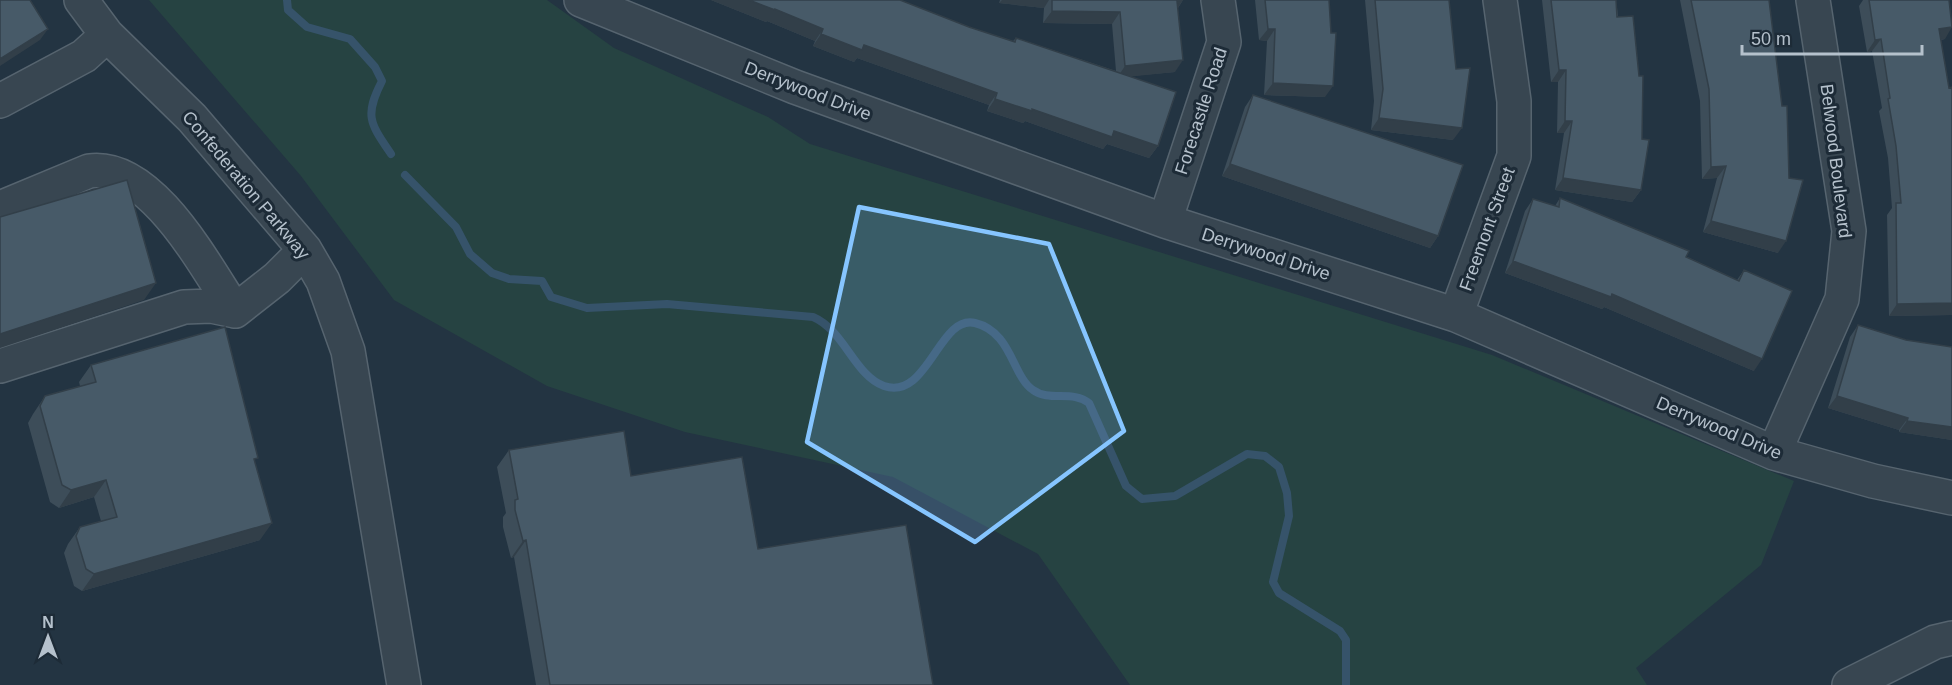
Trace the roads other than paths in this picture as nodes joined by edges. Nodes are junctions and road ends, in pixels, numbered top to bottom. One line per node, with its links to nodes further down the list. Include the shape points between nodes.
1 (81, 0): 6 (street, Confederation Parkway)
2 (581, 0): 9 (street, Derrywood Drive, via 795,87)
3 (1218, 0): 9 (street, Forecastle Road, via 1224,42)
4 (1500, 0): 12 (street, Freemont Street, via 1514,102 1514,156)
5 (1813, 0): 14 (street, Belwood Boulevard, via 1849,231 1842,299)
6 (107, 35): 7 (street, via 84,56); 10 (street, Confederation Parkway, via 192,118)
7 (0, 101)
8 (0, 208): 11 (street, via 89,171 116,172 156,201)
9 (1165, 221): 12 (street, Derrywood Drive)
10 (305, 250): 11 (street); 17 (street, Confederation Parkway, via 323,281 348,351)
11 (235, 311): 13 (street, via 211,306 184,307)
12 (1456, 315): 14 (street, Derrywood Drive)
13 (0, 366)
14 (1774, 453): 15 (street, Derrywood Drive, via 1873,482)
15 (1952, 498)
16 (1952, 638): 18 (street, via 1935,642)
17 (405, 685)
18 (1849, 685)

